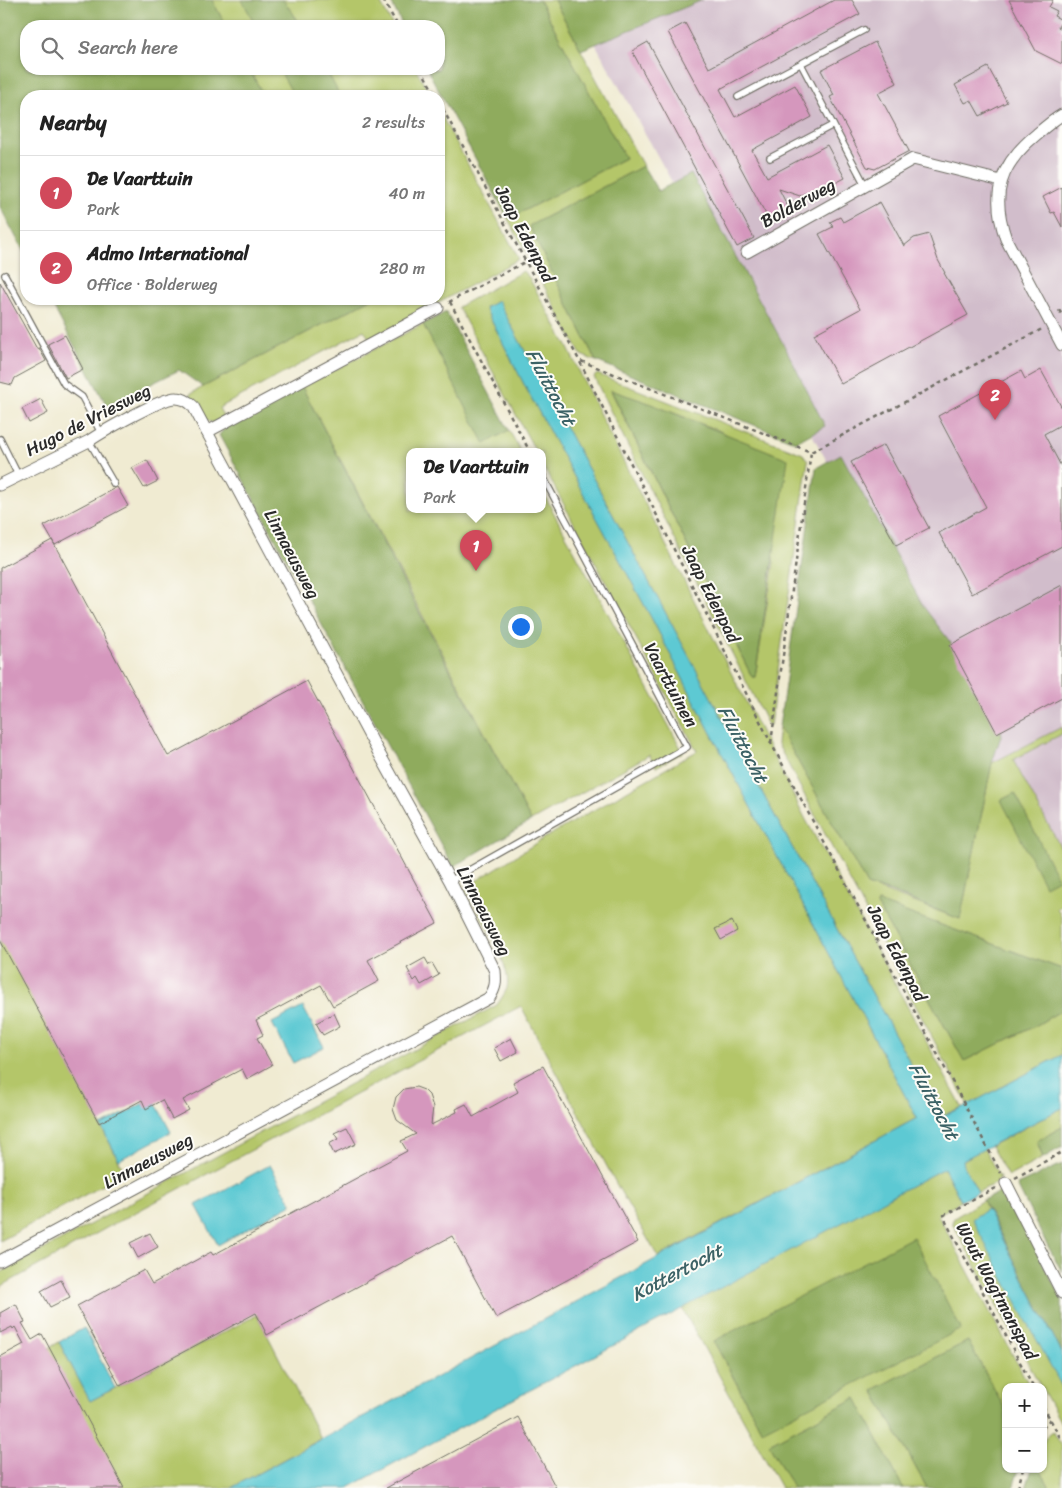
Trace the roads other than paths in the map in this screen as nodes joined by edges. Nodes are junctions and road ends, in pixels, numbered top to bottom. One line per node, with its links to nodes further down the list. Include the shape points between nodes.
1 (864, 30): 2 (lane)
2 (801, 64): 3 (lane); 5 (lane)
3 (738, 97)
4 (1062, 115): 7 (street, via 1019,149)
5 (833, 125): 6 (lane); 8 (lane)
6 (770, 158)
7 (1001, 181): 8 (street, Bolderweg, via 913,159); 14 (street, via 999,210 1006,239)
8 (865, 185): 9 (street, Bolderweg)
9 (747, 252)
10 (5, 275): 11 (lane)
11 (20, 303)
12 (21, 305): 17 (lane, via 64,384 82,397)
13 (438, 308): 16 (street)
14 (1062, 345)
15 (193, 406): 16 (street, Linnaeusweg); 17 (street, Hugo de Vriesweg, via 184,399 169,398)
16 (207, 432): 24 (street, Linnaeusweg)
17 (101, 433): 19 (street, Hugo de Vriesweg)
18 (0, 440): 20 (lane)
19 (89, 441): 20 (street, Hugo de Vriesweg); 22 (lane)
20 (18, 475): 23 (street, Hugo de Vriesweg)
21 (546, 483): 24 (lane, Vaarttuinen, via 687,747)
22 (114, 484)
23 (0, 485)
24 (450, 880): 26 (street, Linnaeusweg, via 495,971 495,989 490,998)
25 (1005, 1181): 27 (street)
26 (0, 1262)
27 (1062, 1293)

